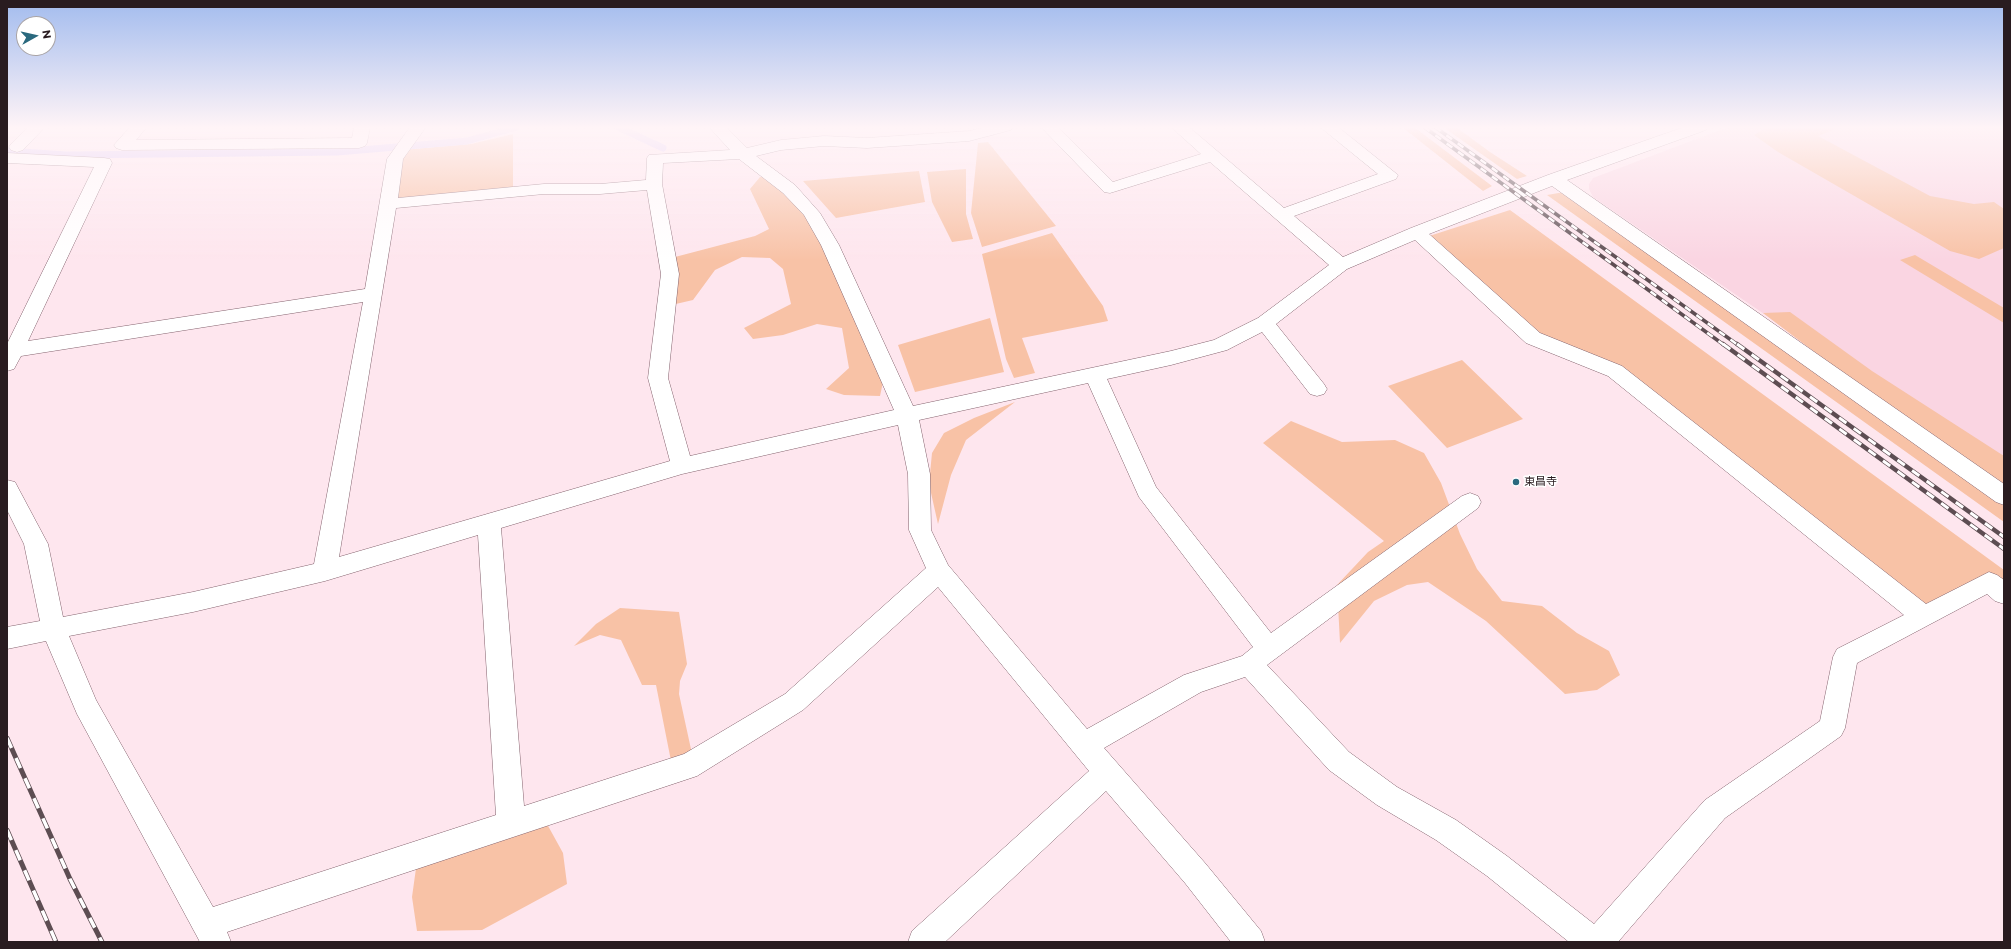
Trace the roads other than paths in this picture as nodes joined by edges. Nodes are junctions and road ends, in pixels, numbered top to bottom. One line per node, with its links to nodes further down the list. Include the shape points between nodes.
1 (100, 171): 18 (street)
2 (393, 171): 12 (street)
3 (655, 171): 11 (street)
4 (767, 171): 21 (street, via 811,212 830,245)
5 (1093, 171): 6 (street, via 1110,188)
6 (1163, 171)
7 (1230, 171): 13 (street)
8 (1385, 171): 13 (street, via 1390,175)
9 (1575, 171): 10 (street)
10 (1554, 179): 14 (street); 24 (street)
11 (654, 184): 12 (street, via 600,189 544,189); 22 (street, via 670,274 658,378)
12 (388, 204): 16 (street)
13 (1281, 215): 15 (street)
14 (1416, 232): 15 (street); 30 (street, via 1533,338 1614,371)
15 (1341, 265): 17 (street)
16 (374, 294): 18 (street); 27 (street)
17 (1265, 323): 19 (street, via 1220,345); 20 (street)
18 (11, 357)
19 (1095, 375): 21 (street); 33 (street, via 1147,491)
20 (1317, 389)
21 (907, 415): 22 (street); 28 (street, via 919,474 920,530)
22 (682, 466): 26 (street)
23 (7, 488): 31 (street, via 36,544)
24 (2004, 496)
25 (1470, 502): 33 (street)
26 (490, 522): 27 (street); 36 (street)
27 (325, 571): 31 (street, via 193,602)
28 (939, 571): 34 (street); 36 (street, via 794,702 694,763)
29 (2004, 594): 30 (street, via 1989,582)
30 (1924, 617): 41 (street, via 1846,656 1832,728 1715,809)
31 (54, 630): 32 (street); 37 (street, via 86,706)
32 (7, 638)
33 (1260, 656): 34 (street, via 1193,683); 40 (street, via 1339,761 1386,796 1446,830 1497,866)
34 (1084, 745): 35 (street)
35 (1107, 772): 38 (street); 39 (street, via 1195,873)
36 (512, 824): 37 (street)
37 (211, 933)
38 (923, 942)
39 (1250, 942)
40 (1593, 942)
41 (1598, 942)

